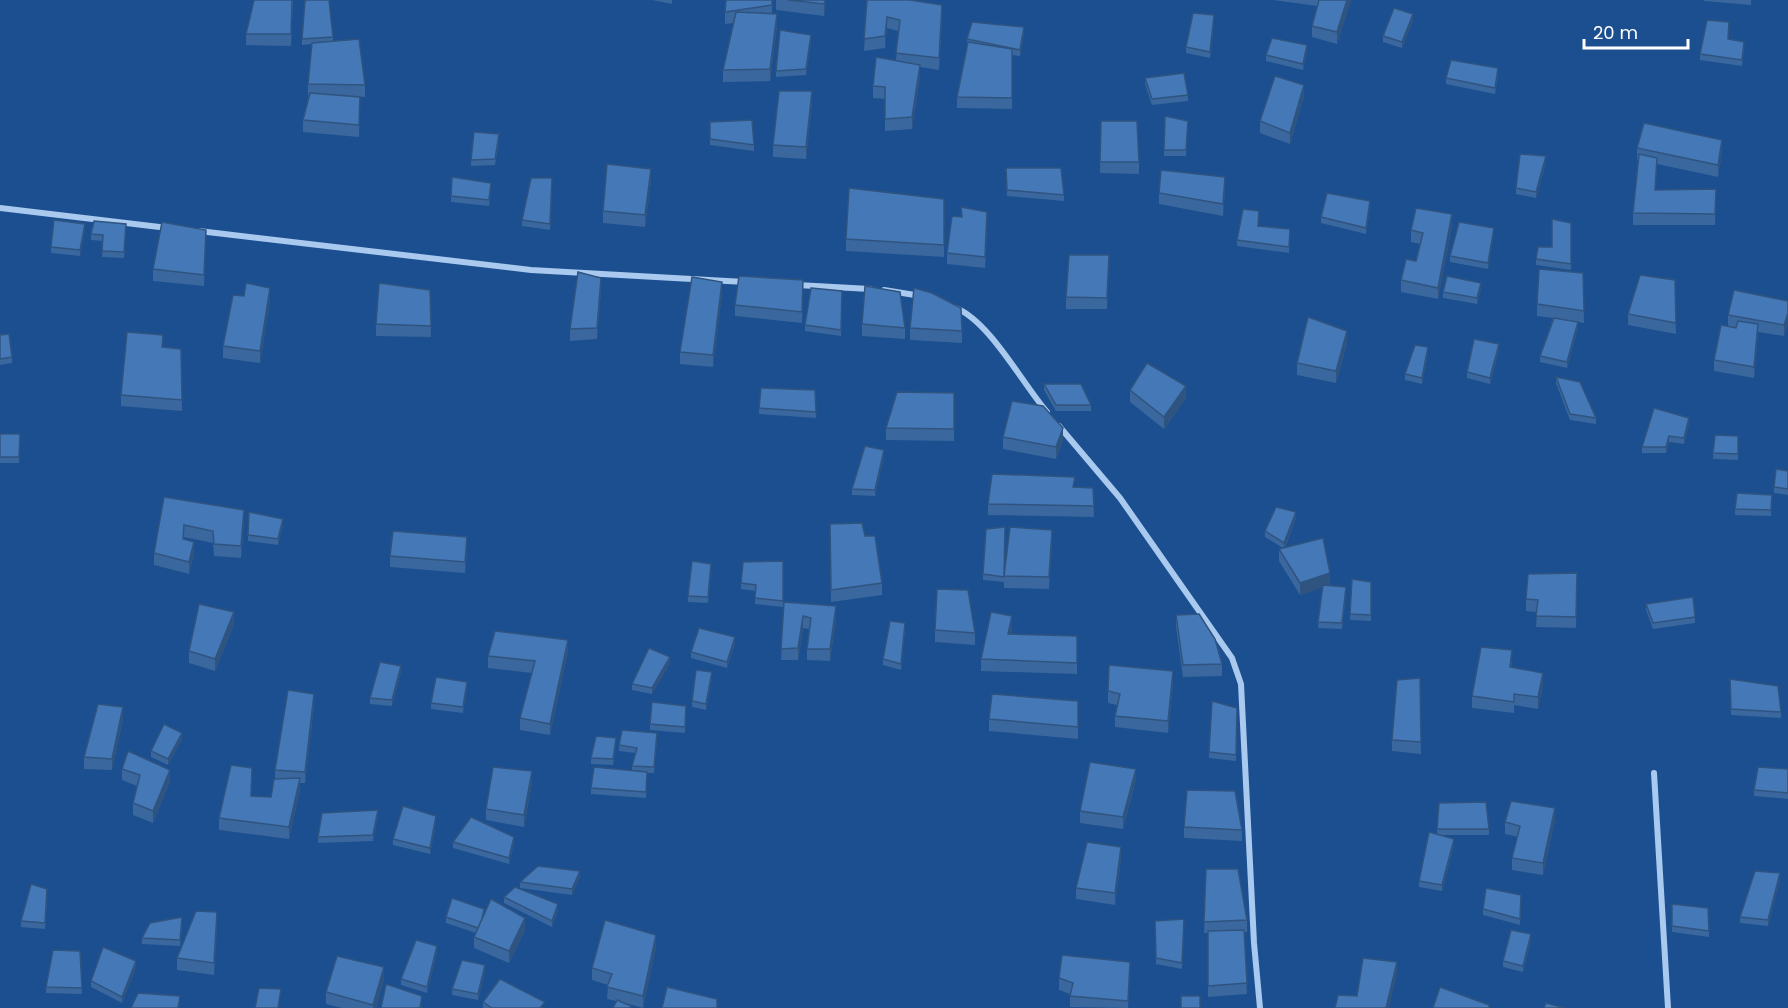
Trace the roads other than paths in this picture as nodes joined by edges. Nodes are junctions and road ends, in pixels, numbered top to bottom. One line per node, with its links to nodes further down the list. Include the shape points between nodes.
1 (0, 208): 2 (street)
2 (178, 229)
3 (190, 230): 4 (street, via 531,270)
4 (752, 282)
5 (787, 284): 6 (street, via 891,290)
6 (930, 297)
7 (947, 304): 9 (street, via 964,312 989,333 1025,385 1120,498 1232,658 1241,684)
8 (1654, 773): 10 (street)
9 (1260, 1008)
10 (1668, 1008)

